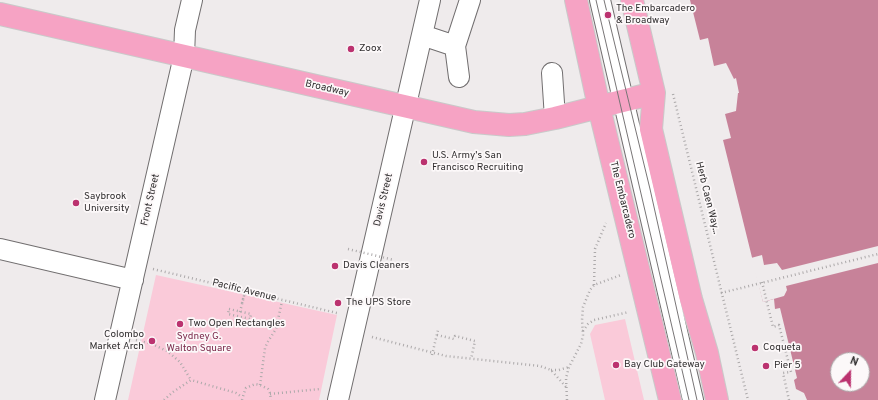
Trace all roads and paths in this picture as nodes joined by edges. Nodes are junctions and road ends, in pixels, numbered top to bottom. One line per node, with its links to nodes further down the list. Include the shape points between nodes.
1 (192, 0): 10 (street, Front Street, via 185,30)
2 (430, 0): 8 (street, Davis Street)
3 (470, 0): 9 (street)
4 (576, 0): 16 (main road, The Embarcadero)
5 (600, 0): 14 (street)
6 (632, 0): 13 (main road)
7 (0, 14): 10 (main road, Broadway)
8 (422, 35): 9 (street); 15 (street, Davis Street)
9 (455, 46): 12 (street)
10 (184, 56): 15 (main road, Broadway); 25 (street, Front Street)
11 (552, 73): 17 (street)
12 (459, 77)
13 (663, 91): 14 (main road, Broadway); 29 (path, Herb Caen Way...); 57 (main road, via 652,129 691,299)
14 (623, 101): 16 (main road, Broadway); 56 (street)
15 (406, 107): 17 (main road, Broadway, via 492,124 525,124); 53 (street, Davis Street)
16 (599, 107): 17 (main road, Broadway); 55 (main road, The Embarcadero)
17 (555, 118)
18 (606, 222): 27 (path, via 595,249)
19 (0, 249): 25 (street)
20 (348, 249): 22 (path, bridge)
21 (878, 254): 26 (path)
22 (394, 260)
23 (152, 268): 28 (path, Pacific Avenue)
24 (621, 275): 27 (path)
25 (133, 280): 50 (street, Front Street)
26 (762, 282): 29 (path); 59 (path, via 773,326 780,325 791,372 783,373)
27 (594, 285): 36 (path, via 583,307)
28 (246, 290): 30 (path, Pacific Avenue); 31 (path); 34 (path, bridge)
29 (721, 293): 58 (path, Herb Caen Way...)
30 (282, 301): 33 (path, Pacific Avenue); 45 (path, via 276,329 266,343)
31 (242, 303)
32 (630, 312): 36 (path, via 594,320)
33 (337, 313)
34 (239, 314)
35 (438, 330): 37 (path, bridge)
36 (583, 331): 42 (path, via 581,344)
37 (437, 335): 40 (path, bridge); 41 (path, via 475,341)
38 (372, 337): 41 (path, via 446,356)
39 (136, 340): 44 (path, via 167,351 180,362)
40 (432, 355)
41 (471, 359): 43 (path, via 540,366)
42 (569, 367): 43 (path); 46 (path)
43 (551, 370): 46 (path)
44 (191, 380): 49 (path, via 236,393); 51 (path)
45 (260, 384): 48 (path, via 268,389); 49 (path, via 246,388)
46 (567, 388): 54 (path)
47 (320, 389): 48 (path)
48 (270, 394): 52 (path)
49 (242, 399)
50 (105, 400)
51 (164, 400)
52 (271, 400)
53 (338, 400)
54 (567, 400)
55 (670, 400)
56 (693, 400)
57 (718, 400)
58 (748, 400)
59 (790, 400)

